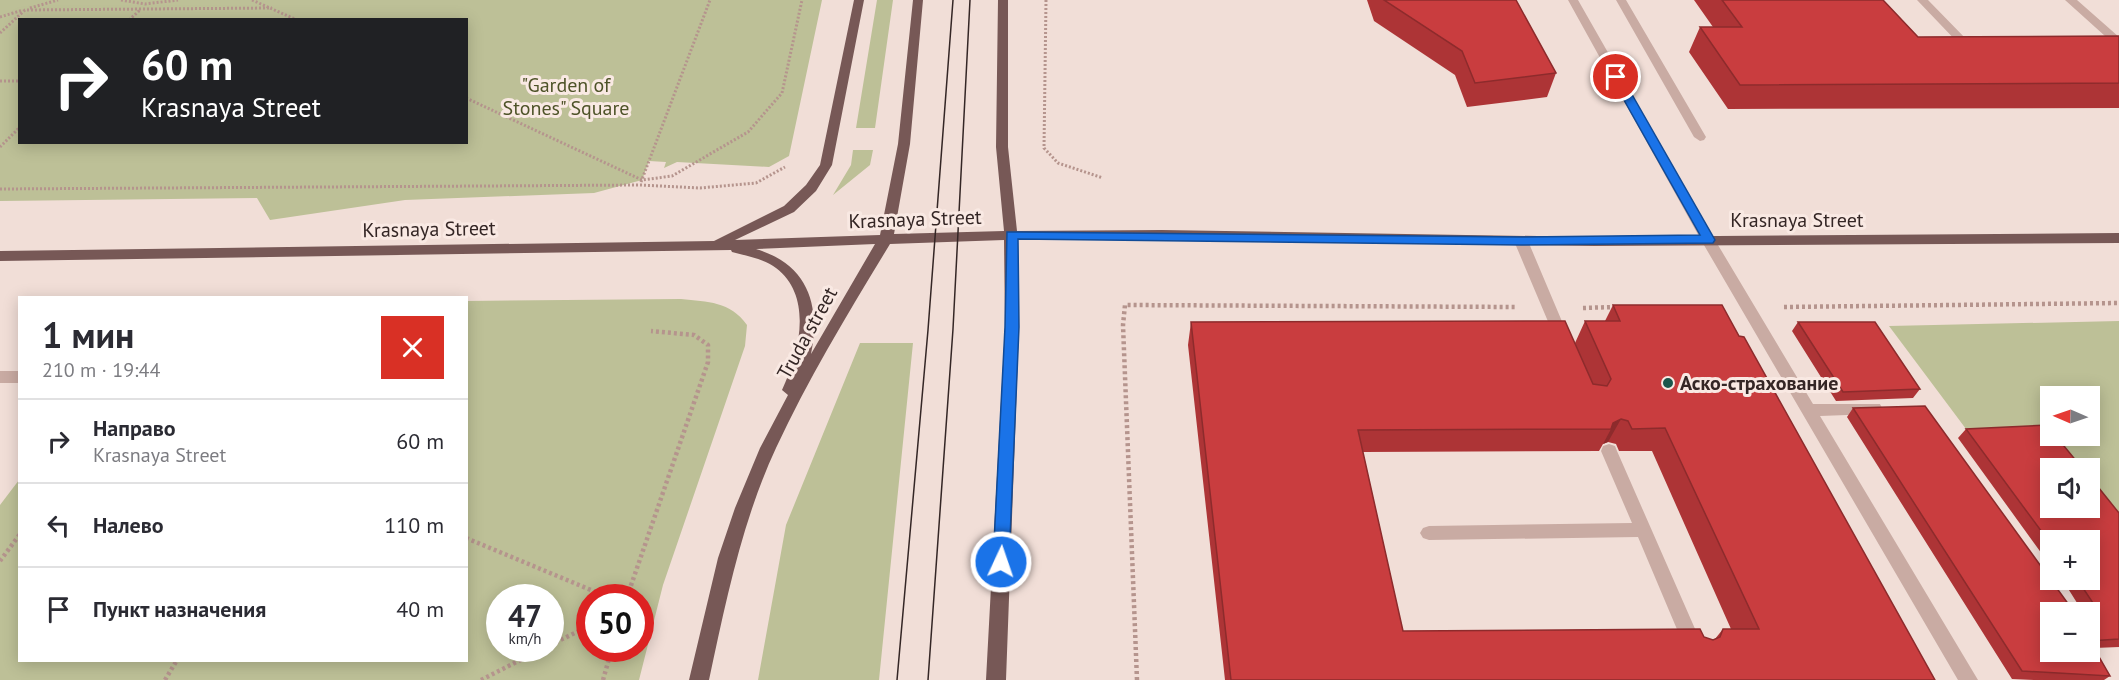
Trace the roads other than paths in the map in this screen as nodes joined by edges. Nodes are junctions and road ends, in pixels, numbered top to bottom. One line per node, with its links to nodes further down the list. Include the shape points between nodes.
1 (859, 0): 16 (main road, via 826,165 811,188 789,209)
2 (918, 0): 12 (main road, Truda street, via 904,144)
3 (1002, 0): 11 (main road, via 1002,147)
4 (1573, 0): 14 (lane)
5 (1621, 0): 10 (lane)
6 (1922, 0): 8 (lane, via 1965,44)
7 (2070, 0): 9 (lane)
8 (1988, 44)
9 (2115, 44)
10 (1700, 137)
11 (1011, 235): 12 (main road, Krasnaya Street); 15 (main road, Krasnaya Street); 29 (main road, via 1012,327)
12 (886, 238): 16 (main road, Krasnaya Street, via 806,244); 23 (main road, Truda street)
13 (2119, 238): 14 (main road, Krasnaya Street)
14 (1708, 240): 15 (main road, Krasnaya Street); 22 (lane)
15 (1521, 241): 18 (lane)
16 (717, 244): 17 (main road, Krasnaya Street); 23 (main road, via 781,265 796,280 803,297 804,354)
17 (0, 256)
18 (1566, 350)
19 (0, 377): 20 (lane)
20 (18, 377)
21 (1888, 408): 22 (lane)
22 (1808, 410): 30 (lane)
23 (768, 448): 28 (main road, Truda street, via 727,558)
24 (1609, 451): 25 (lane)
25 (1644, 530): 26 (lane); 27 (lane)
26 (1429, 533)
27 (1695, 649)
28 (699, 680)
29 (996, 680)
30 (1968, 680)

